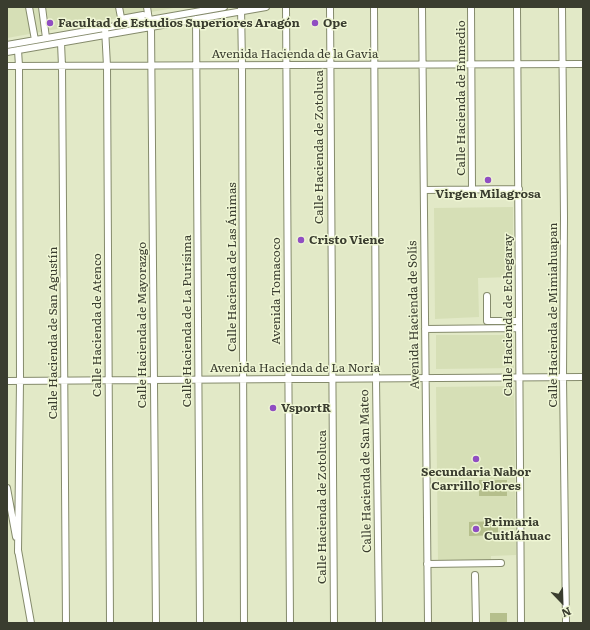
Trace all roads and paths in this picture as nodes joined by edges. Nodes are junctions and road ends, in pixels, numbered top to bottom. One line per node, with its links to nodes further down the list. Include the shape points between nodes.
1 (29, 7): 22 (street)
2 (42, 7): 21 (street)
3 (119, 7): 17 (street)
4 (147, 7): 18 (street, Calle Hacienda de Mayorazgo)
5 (224, 7): 18 (street)
6 (266, 7): 14 (street)
7 (286, 7): 31 (street, Avenida Tomacoco)
8 (330, 7): 32 (street, Calle Hacienda de Zotoluca)
9 (374, 7): 33 (street, Calle Hacienda de San Mateo)
10 (422, 7): 34 (street, Avenida Hacienda de Solís)
11 (471, 7): 35 (street, Calle Hacienda de Enmedio)
12 (517, 7): 27 (street, Calle Hacienda de Echegaray)
13 (562, 7): 28 (street, Calle Hacienda de Mimiahuapan)
14 (241, 9): 16 (street); 30 (street, Calle Hacienda de Las Ánimas)
15 (143, 15): 17 (street)
16 (196, 19): 18 (street); 41 (street, Calle Hacienda de La Purísima)
17 (122, 22): 18 (street); 19 (street)
18 (150, 23): 20 (street); 40 (street, Calle Hacienda de Mayorazgo)
19 (105, 28): 20 (street, Calle Hacienda de Atenco); 21 (street)
20 (106, 34): 23 (street); 39 (street, Calle Hacienda de Atenco)
21 (46, 38): 22 (street)
22 (35, 40): 24 (street)
23 (61, 43): 25 (street); 38 (street, Calle Hacienda de San Agustín)
24 (7, 45)
25 (18, 50): 26 (street); 37 (street)
26 (7, 52)
27 (517, 64): 28 (street, Avenida Hacienda de la Gavia); 35 (street, Avenida Hacienda de la Gavia); 43 (street, Calle Hacienda de Echegaray)
28 (562, 64): 29 (street, Avenida Hacienda de la Gavia); 53 (street, Calle Hacienda de Mimiahuapan)
29 (583, 64)
30 (242, 65): 31 (street, Avenida Hacienda de la Gavia); 41 (street, Avenida Hacienda de la Gavia); 54 (street, Calle Hacienda de Las Ánimas)
31 (286, 65): 32 (street, Avenida Hacienda de la Gavia); 55 (street, Avenida Tomacoco)
32 (330, 65): 33 (street, Avenida Hacienda de la Gavia); 56 (street, Calle Hacienda de Zotoluca)
33 (375, 65): 34 (street, Avenida Hacienda de la Gavia); 50 (street, Calle Hacienda de San Mateo)
34 (422, 65): 35 (street, Avenida Hacienda de la Gavia); 44 (street, Avenida Hacienda de Solís)
35 (472, 65): 42 (street, Calle Hacienda de Enmedio)
36 (7, 66): 37 (street, Avenida Hacienda de la Gavia)
37 (19, 66): 38 (street, Avenida Hacienda de la Gavia); 62 (street)
38 (62, 66): 39 (street, Avenida Hacienda de la Gavia); 57 (street, Calle Hacienda de San Agustín)
39 (106, 66): 40 (street, Avenida Hacienda de la Gavia); 58 (street, Calle Hacienda de Atenco)
40 (151, 66): 41 (street, Avenida Hacienda de la Gavia); 59 (street, Calle Hacienda de Mayorazgo)
41 (197, 66): 60 (street, Calle Hacienda de La Purísima)
42 (472, 189): 43 (street); 44 (street)
43 (519, 189): 46 (street, Calle Hacienda de Echegaray)
44 (424, 190): 48 (street, Avenida Hacienda de Solís)
45 (486, 296): 46 (street, via 486,321)
46 (519, 321): 47 (street, Calle Hacienda de Echegaray)
47 (519, 328): 48 (street); 52 (street, Calle Hacienda de Echegaray)
48 (425, 329): 51 (street, Avenida Hacienda de Solís)
49 (583, 377): 53 (street, Avenida Hacienda de La Noria)
50 (376, 378): 51 (street, Avenida Hacienda de La Noria); 56 (street, Avenida Hacienda de La Noria); 76 (street, Calle Hacienda de San Mateo)
51 (425, 378): 52 (street, Avenida Hacienda de La Noria); 66 (street, Avenida Hacienda de Solís)
52 (519, 378): 53 (street, Avenida Hacienda de La Noria); 79 (street, Calle Hacienda de Echegaray)
53 (563, 378): 80 (street, Calle Hacienda de Mimiahuapan)
54 (243, 379): 55 (street, Avenida Hacienda de La Noria); 60 (street, Avenida Hacienda de La Noria); 73 (street, Calle Hacienda de Las Ánimas)
55 (288, 379): 56 (street, Avenida Hacienda de La Noria); 74 (street, Avenida Tomacoco)
56 (332, 379): 75 (street, Calle Hacienda de Zotoluca)
57 (65, 380): 58 (street, Avenida Hacienda de La Noria); 62 (street, Avenida Hacienda de La Noria); 69 (street, Calle Hacienda de San Agustín)
58 (108, 380): 59 (street, Avenida Hacienda de La Noria); 70 (street, Calle Hacienda de Atenco)
59 (154, 380): 60 (street, Avenida Hacienda de La Noria); 71 (street, Calle Hacienda de Mayorazgo)
60 (198, 380): 72 (street, Calle Hacienda de La Purísima)
61 (7, 381): 62 (street, Avenida Hacienda de La Noria)
62 (20, 381): 64 (street)
63 (7, 488): 64 (street)
64 (18, 552): 68 (street)
65 (501, 563): 66 (street)
66 (427, 564): 77 (street, Avenida Hacienda de Solís)
67 (475, 575): 78 (street)
68 (31, 623)
69 (66, 623)
70 (110, 623)
71 (156, 623)
72 (200, 623)
73 (244, 623)
74 (290, 623)
75 (334, 623)
76 (379, 623)
77 (428, 623)
78 (476, 623)
79 (521, 623)
80 (566, 623)

